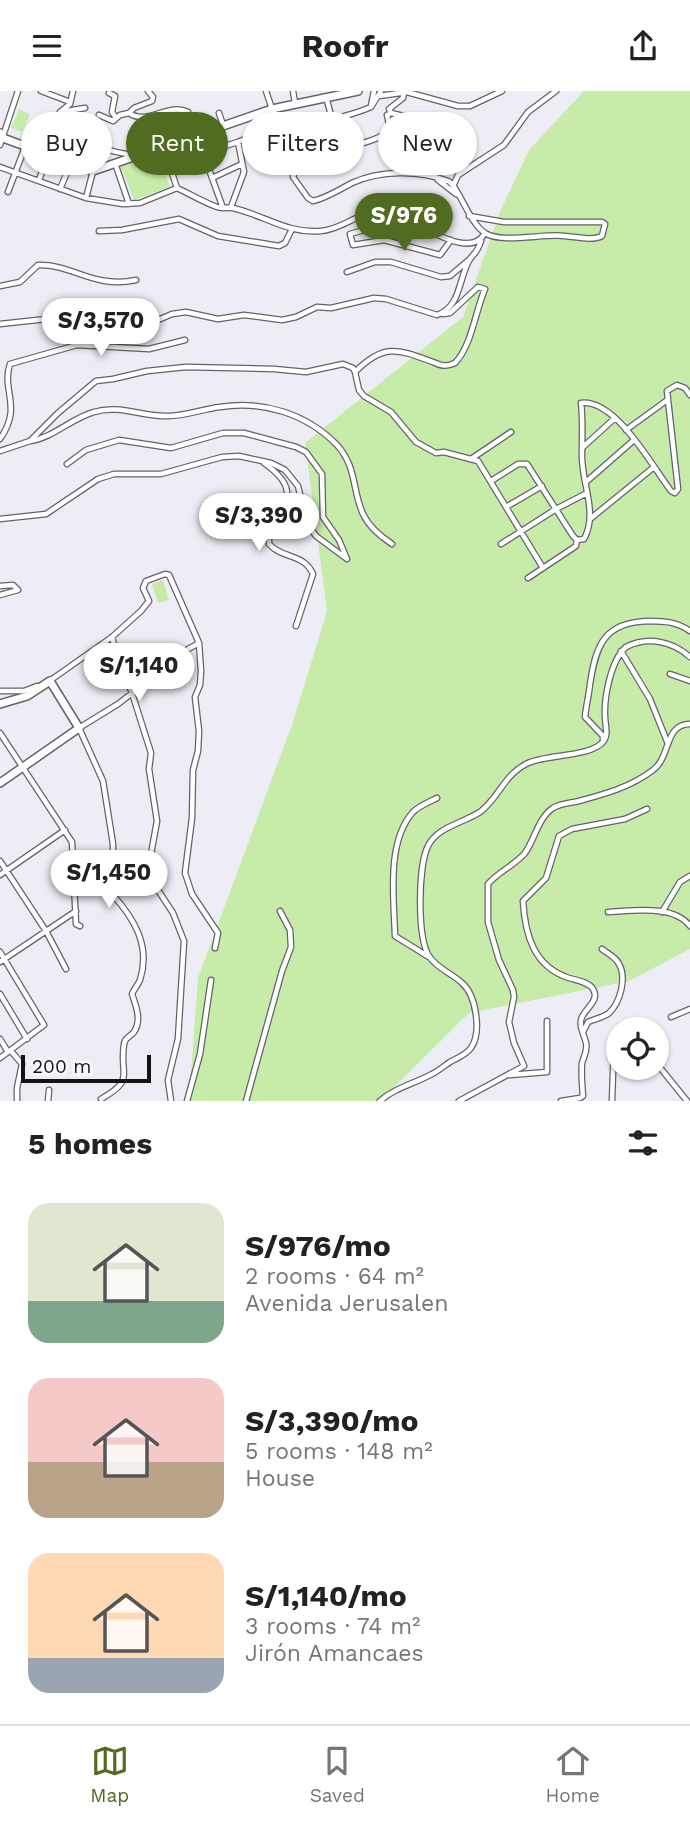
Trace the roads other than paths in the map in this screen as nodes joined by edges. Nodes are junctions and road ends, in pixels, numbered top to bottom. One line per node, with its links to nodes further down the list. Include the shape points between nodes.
1 (18, 91): 32 (street)
2 (41, 91): 15 (street)
3 (73, 91): 15 (street)
4 (148, 91): 21 (street, via 152,101)
5 (266, 91): 19 (street)
6 (293, 91): 16 (street)
7 (358, 91): 14 (street)
8 (374, 91): 17 (street)
9 (502, 91): 11 (street, via 470,106)
10 (556, 91): 55 (street, via 528,112 504,145 458,175)
11 (404, 92): 13 (street); 26 (street)
12 (109, 93): 28 (street, via 115,96 112,112)
13 (380, 93): 17 (street)
14 (326, 96): 16 (street); 24 (street)
15 (70, 103): 20 (street)
16 (295, 103): 19 (street)
17 (372, 107): 25 (street)
18 (85, 108): 20 (street)
19 (272, 109): 30 (street)
20 (60, 112)
21 (130, 112)
22 (160, 112): 23 (street)
23 (186, 112)
24 (330, 112)
25 (358, 112)
26 (391, 112)
27 (126, 114): 28 (street)
28 (116, 118): 29 (street)
29 (112, 119)
30 (228, 124)
31 (378, 137): 44 (street, via 326,152 295,169 293,177 313,201)
32 (1, 138): 35 (street)
33 (242, 140): 34 (street)
34 (238, 142): 36 (street); 41 (street)
35 (21, 145)
36 (228, 145)
37 (21, 157): 43 (street)
38 (126, 159): 39 (street)
39 (115, 163): 40 (street); 61 (street)
40 (112, 164)
41 (242, 164): 52 (street)
42 (0, 167): 43 (street)
43 (15, 173): 54 (street); 58 (street)
44 (378, 174)
45 (41, 175): 54 (street)
46 (66, 175): 57 (street)
47 (92, 175): 60 (street)
48 (173, 175): 56 (street)
49 (211, 175): 52 (street)
50 (243, 175): 62 (street)
51 (411, 175): 53 (street)
52 (212, 178): 63 (street)
53 (438, 179): 55 (street); 59 (street)
54 (39, 180): 57 (street)
55 (454, 185): 59 (street)
56 (177, 188): 61 (street); 63 (street)
57 (60, 189): 60 (street)
58 (8, 192)
59 (459, 196): 64 (street)
60 (86, 198): 61 (street)
61 (129, 204)
62 (231, 207): 63 (street); 67 (street)
63 (223, 208)
64 (469, 216): 66 (street); 69 (street)
65 (404, 218): 67 (street, via 373,213 322,231); 71 (street); 71 (street, via 401,230 374,227 350,234 352,245 384,240 440,255)
66 (543, 222): 70 (street); 70 (street, via 605,224 599,238)
67 (292, 229): 68 (street, via 278,246 218,236 178,219)
68 (99, 231)
69 (485, 233): 70 (street); 72 (street)
70 (544, 235)
71 (452, 240): 72 (street)
72 (481, 241): 73 (street)
73 (470, 258): 74 (street, via 450,276 391,262 374,262); 77 (street, via 454,303)
74 (346, 272)
75 (136, 280): 76 (street, via 114,283 43,265 34,267 20,282)
76 (0, 286)
77 (437, 315): 78 (street, via 374,299 317,307 282,320 244,315 218,319 186,312 136,326 74,316); 80 (street, via 450,313 478,287 485,289 455,363 440,365 387,350 369,358)
78 (0, 324)
79 (185, 340): 86 (street, via 149,349 77,345 10,364 12,408)
80 (355, 372): 88 (street, via 343,364 306,372 186,367 96,381); 91 (street, via 364,396 391,412 416,442 436,453)
81 (690, 395): 82 (street, via 677,385 667,391)
82 (666, 401): 84 (street); 94 (street, via 678,492 671,491)
83 (615, 418): 84 (street); 89 (street); 89 (street, via 581,403)
84 (626, 430): 87 (street)
85 (511, 432): 91 (street)
86 (0, 439)
87 (634, 440): 94 (street); 96 (street)
88 (30, 441): 90 (street); 105 (street, via 96,411 115,409 167,417 245,405 294,414 338,447 355,477 363,513)
89 (583, 448): 96 (street)
90 (0, 451)
91 (471, 459): 95 (street, via 482,465)
92 (261, 460): 93 (street, via 292,477 307,523 316,536 347,559 322,513 322,474 306,452 296,447 244,433 223,433 172,448 119,440 86,450); 102 (street, via 222,457 177,471 114,474 79,490 55,509); 111 (street, via 284,479 288,494 269,544 306,563 313,574)
93 (67, 464)
94 (654, 467): 101 (street)
95 (491, 481): 97 (street, via 523,463); 99 (street)
96 (586, 483): 98 (street)
97 (542, 486): 99 (street); 100 (street)
98 (587, 493): 100 (street); 101 (street)
99 (506, 507): 103 (street)
100 (556, 509): 103 (street); 104 (street)
101 (589, 519): 104 (street, via 585,537)
102 (1, 520)
103 (522, 530): 106 (street); 107 (street)
104 (577, 540): 107 (street, via 576,546)
105 (392, 544)
106 (501, 544)
107 (543, 568): 108 (street)
108 (528, 578)
109 (0, 586): 110 (street, via 13,585 18,590)
110 (0, 595)
111 (296, 626)
112 (690, 631): 128 (street, via 676,622 630,622 615,628 601,642 585,717)
113 (112, 637): 114 (street, via 149,601 145,582 168,574); 120 (street); 123 (street)
114 (199, 643): 118 (street); 146 (street, via 198,751 185,866 192,894 218,933)
115 (621, 651): 117 (street, via 632,644 665,642); 128 (street, via 610,674); 129 (street, via 650,699)
116 (164, 652): 118 (street)
117 (690, 657)
118 (162, 663): 123 (street, via 157,674)
119 (670, 674): 121 (street)
120 (50, 681): 122 (street, via 24,691); 124 (street, via 27,696); 126 (street)
121 (690, 681)
122 (0, 691)
123 (132, 692): 126 (street); 169 (street, via 151,753 157,821 149,878 173,913 184,941 177,1039 168,1080)
124 (0, 704)
125 (690, 724): 129 (street, via 674,729)
126 (79, 728): 130 (street); 166 (street, via 103,781 113,844 112,894 138,930 145,952 132,994 138,1020 123,1045 124,1080)
127 (0, 733): 130 (street)
128 (604, 741): 149 (street, via 587,751 527,764 504,780 485,807 435,836 424,855 422,878 422,929)
129 (669, 744): 162 (street, via 656,768 635,783 553,808 524,855 488,884 488,922 513,990 509,1022 524,1064)
130 (23, 768): 131 (street); 134 (street)
131 (0, 783)
132 (437, 798): 149 (street, via 410,817 399,844 393,882 395,936)
133 (647, 809): 157 (street, via 559,836 546,878 523,901 528,936 541,961 556,974 593,987 594,1000 582,1016)
134 (65, 829): 136 (street); 139 (street, via 72,842)
135 (0, 861): 136 (street)
136 (6, 870): 137 (street); 145 (street)
137 (0, 875)
138 (690, 876): 142 (street, via 680,882)
139 (76, 911): 144 (street); 145 (street)
140 (280, 911): 171 (street, via 290,930 291,947)
141 (608, 912): 142 (street)
142 (662, 912): 143 (street)
143 (689, 922)
144 (80, 926)
145 (46, 931): 150 (street); 151 (street)
146 (215, 948)
147 (602, 949): 157 (street, via 621,966 621,988 611,1011 588,1023)
148 (0, 952): 150 (street)
149 (429, 957): 172 (street, via 464,983 477,1025 476,1039 467,1053)
150 (2, 961): 159 (street, via 43,1024)
151 (66, 969)
152 (211, 980): 170 (street)
153 (0, 993): 159 (street)
154 (690, 1009): 155 (street)
155 (671, 1017)
156 (547, 1021): 162 (street, via 547,1072)
157 (583, 1032): 174 (street, via 587,1046 583,1095)
158 (0, 1039): 160 (street)
159 (27, 1039): 160 (street)
160 (9, 1051): 161 (street); 167 (street, via 22,1063)
161 (0, 1058)
162 (509, 1075): 173 (street)
163 (669, 1079): 176 (street)
164 (613, 1080): 175 (street)
165 (49, 1090): 168 (street)
166 (101, 1099)
167 (17, 1101)
168 (48, 1101)
169 (171, 1101)
170 (187, 1101)
171 (246, 1101)
172 (380, 1101)
173 (459, 1101)
174 (561, 1101)
175 (612, 1101)
176 (687, 1101)

